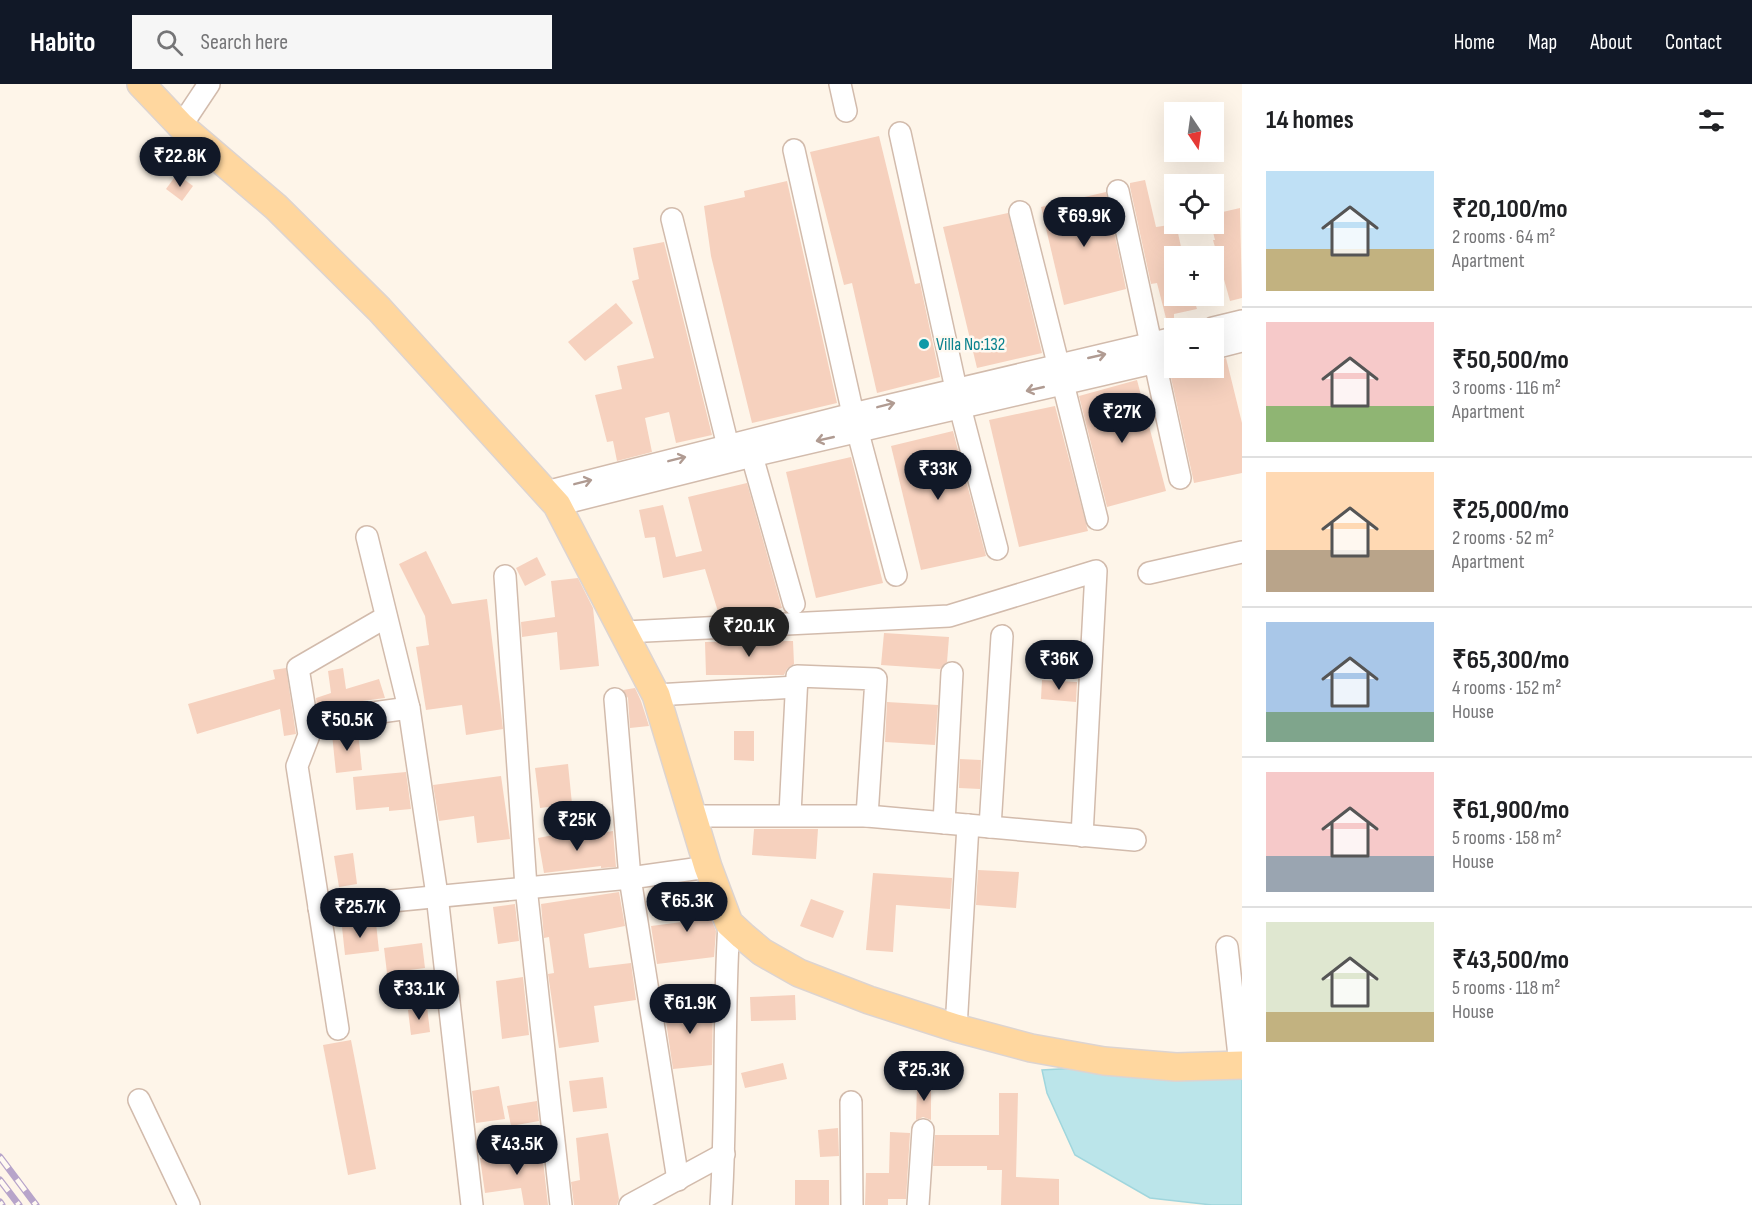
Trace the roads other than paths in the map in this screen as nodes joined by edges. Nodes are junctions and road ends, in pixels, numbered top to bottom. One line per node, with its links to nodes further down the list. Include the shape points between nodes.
1 (141, 84): 5 (main road)
2 (209, 84): 5 (street)
3 (840, 84): 4 (street)
4 (846, 111)
5 (181, 126): 23 (main road, via 276,207 380,309)
6 (900, 133): 18 (street)
7 (794, 150): 19 (street)
8 (1118, 191): 15 (street)
9 (1020, 212): 17 (street)
10 (672, 219): 20 (street)
11 (1224, 333): 12 (street)
12 (1241, 340): 14 (street)
13 (1164, 345): 15 (street)
14 (1224, 345)
15 (1152, 354): 16 (street); 17 (street); 22 (street)
16 (1164, 356)
17 (1059, 374): 18 (street); 24 (street)
18 (958, 398): 19 (street); 26 (street)
19 (856, 422): 20 (street); 21 (street, one-way to 21); 29 (street)
20 (728, 446): 23 (street, one-way to 20)
21 (752, 456): 23 (street); 31 (street)
22 (1180, 478)
23 (552, 498): 33 (main road)
24 (1097, 519)
25 (367, 537): 32 (street)
26 (997, 549)
27 (1242, 552): 28 (street)
28 (1149, 573)
29 (896, 575)
30 (505, 576): 51 (street)
31 (794, 604)
32 (387, 617): 39 (street); 40 (street, via 298,668)
33 (625, 632): 37 (main road); 47 (street, via 949,616 1096,571)
34 (1002, 636): 46 (street)
35 (952, 673): 44 (street)
36 (795, 687): 37 (street); 41 (street); 43 (street, via 797,676 876,679)
37 (656, 695): 42 (main road)
38 (615, 699): 50 (street)
39 (409, 708): 40 (street); 52 (street)
40 (308, 722): 53 (street, via 309,735 297,766)
41 (790, 814): 42 (street); 43 (street)
42 (693, 816): 49 (main road)
43 (867, 816): 44 (street)
44 (944, 824): 45 (street)
45 (968, 825): 46 (street); 56 (street)
46 (990, 827): 47 (street)
47 (1082, 836): 48 (street)
48 (1135, 840)
49 (708, 867): 50 (street); 54 (main road)
50 (630, 878): 51 (street); 63 (street)
51 (526, 887): 52 (street); 66 (street)
52 (437, 895): 53 (street); 65 (street)
53 (319, 908): 57 (street)
54 (729, 923): 56 (main road, via 762,952 799,973); 62 (street, via 724,992)
55 (1227, 948): 58 (street)
56 (956, 1028): 58 (main road, via 1031,1048 1104,1060 1176,1067)
57 (338, 1029)
58 (1241, 1065)
59 (139, 1100): 64 (street)
60 (851, 1102): 69 (street)
61 (923, 1130): 70 (street)
62 (724, 1154): 63 (street); 68 (street)
63 (678, 1180): 67 (street)
64 (189, 1205)
65 (472, 1205)
66 (561, 1205)
67 (630, 1205)
68 (721, 1205)
69 (852, 1205)
70 (918, 1205)

